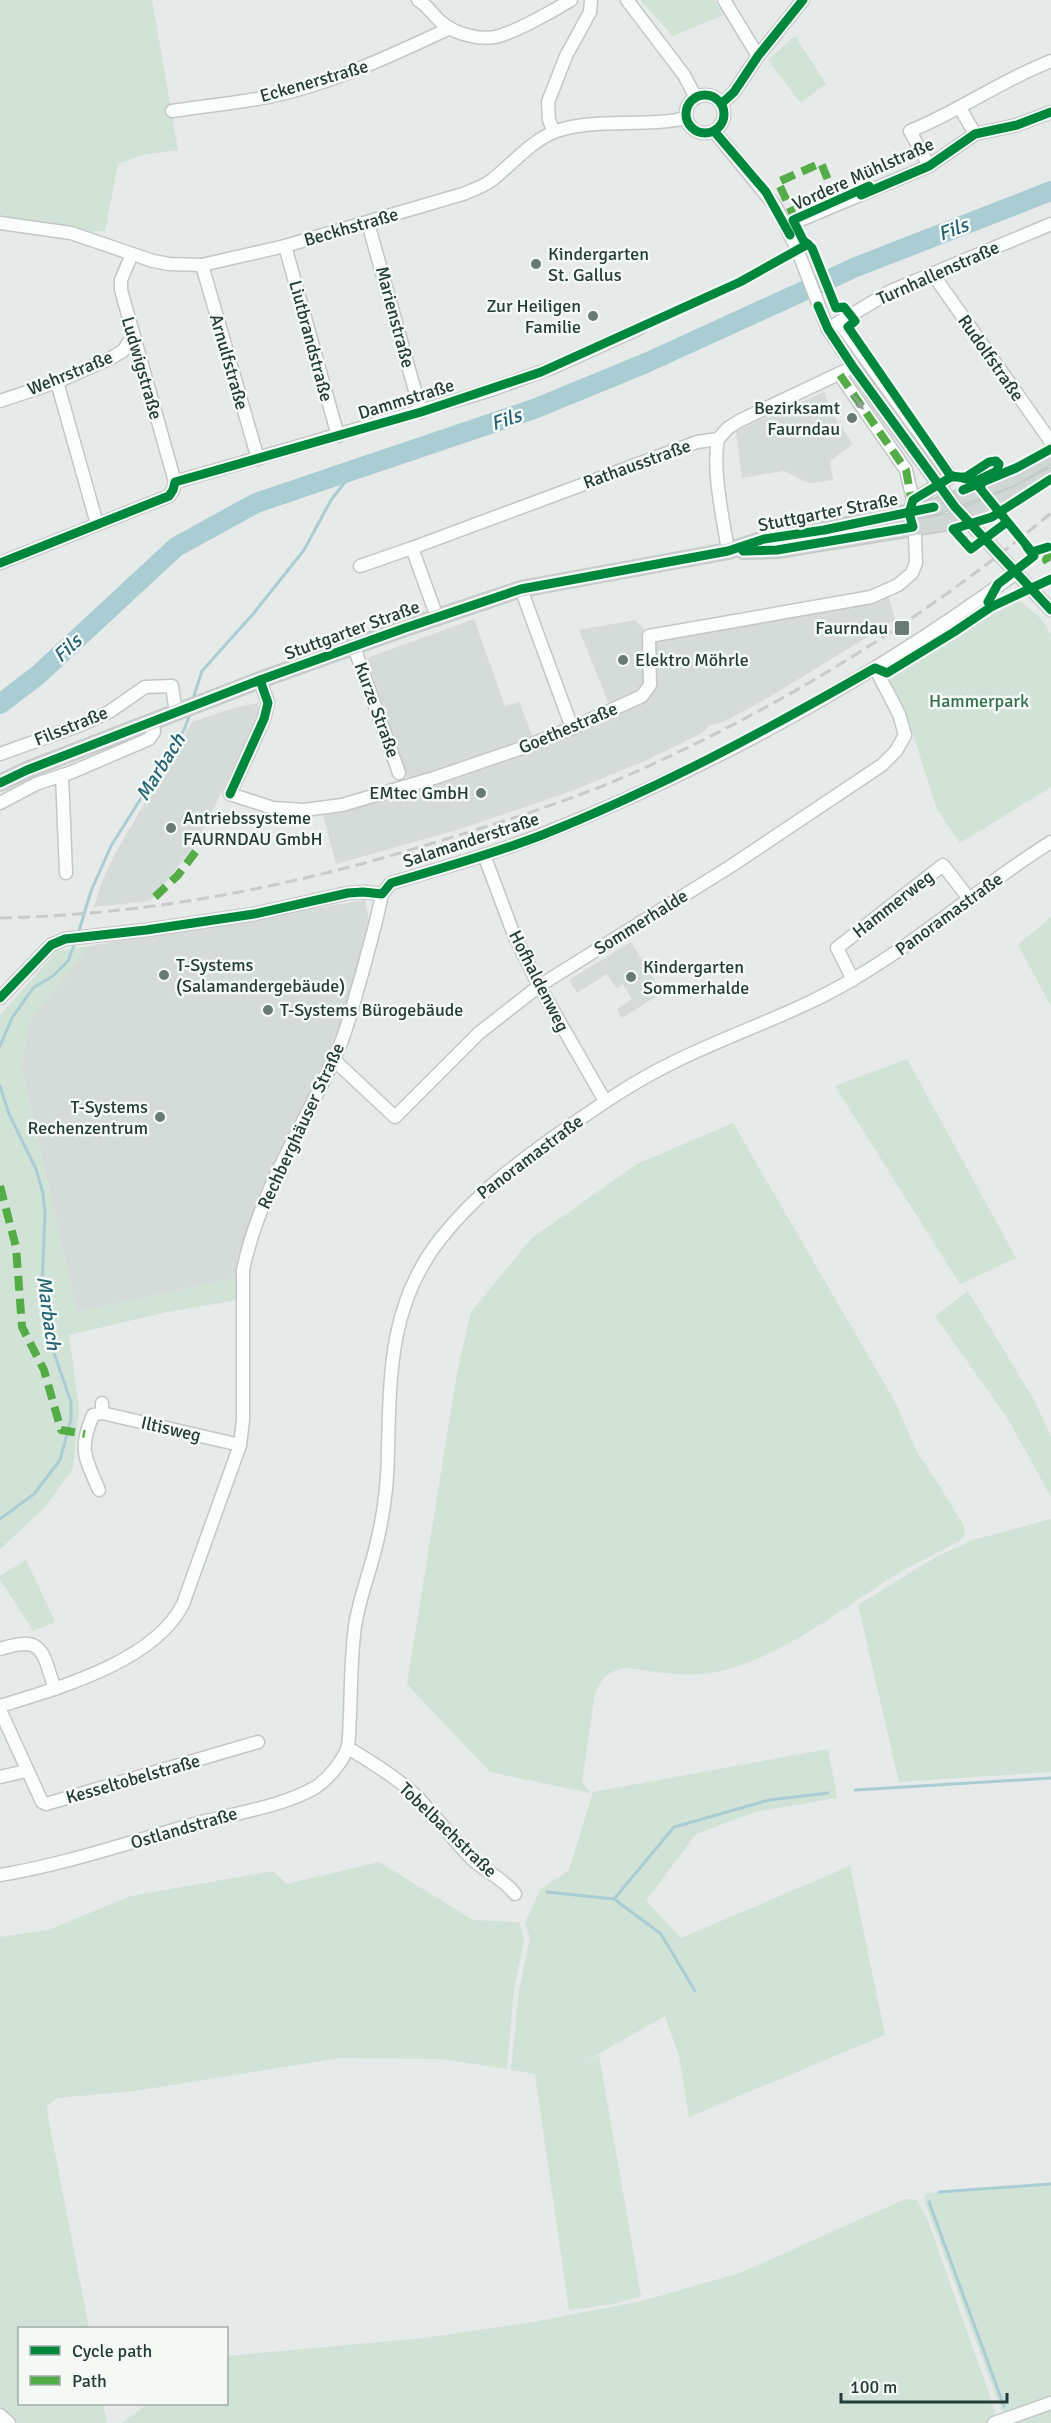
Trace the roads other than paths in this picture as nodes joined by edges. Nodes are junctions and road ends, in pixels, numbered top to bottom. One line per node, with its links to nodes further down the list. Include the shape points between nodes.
1 (418, 0): 7 (street)
2 (571, 0): 7 (street, via 497,37)
3 (627, 0): 10 (street, via 684,75)
4 (724, 0): 8 (street)
5 (803, 0): 8 (street)
6 (592, 2): 17 (street, via 548,102)
7 (450, 28): 13 (street, Eckenerstraße, via 376,63 315,83 267,97)
8 (758, 56): 11 (street)
9 (1051, 61): 12 (street)
10 (696, 98): 11 (street, via 707,96); 15 (street, via 688,106)
11 (721, 104): 16 (street, via 724,116)
12 (960, 108): 18 (street); 19 (street, via 910,131)
13 (172, 111)
14 (1051, 111): 18 (street, Vordere Mühlstraße, via 1017,125)
15 (686, 118): 16 (street, via 697,132); 17 (street, Beckhstraße)
16 (714, 131): 23 (street, via 766,192)
17 (554, 132): 21 (street, Beckhstraße, via 489,182)
18 (975, 134): 19 (street, Vordere Mühlstraße)
19 (929, 166): 23 (street, Vordere Mühlstraße)
20 (0, 223): 25 (street, Beckhstraße, via 70,233)
21 (369, 223): 24 (street, Beckhstraße); 36 (street, Marienstraße)
22 (1051, 224): 27 (street, Turnhallenstraße)
23 (786, 226): 30 (street)
24 (285, 246): 26 (street, Beckhstraße); 37 (street, Liutbrandstraße)
25 (132, 254): 26 (street, Beckhstraße, via 169,264); 31 (street, Ludwigstraße, via 121,280)
26 (202, 265): 40 (street, Arnulfstraße)
27 (932, 273): 28 (street, Turnhallenstraße); 39 (street, Rudolfstraße)
28 (839, 321): 30 (street, Turnhallenstraße); 43 (street, via 951,477)
29 (640, 328): 36 (street, Dammstraße, via 541,372)
30 (828, 329): 32 (street)
31 (133, 336): 34 (street, Wehrstraße, via 123,351); 42 (street, Ludwigstraße)
32 (853, 367): 33 (street); 49 (street, bridge, via 955,507)
33 (840, 375): 38 (street, via 739,421); 43 (street, one-way to 43, via 906,470)
34 (57, 382): 35 (street, Wehrstraße); 44 (street)
35 (0, 401)
36 (421, 412): 37 (street, Dammstraße)
37 (338, 436): 40 (street, Dammstraße)
38 (718, 440): 45 (street, Rathausstraße, via 697,442); 46 (street)
39 (1051, 446): 43 (main road, Stuttgarter Straße, via 1010,479)
40 (258, 459): 42 (street, Dammstraße)
41 (1051, 476): 43 (main road, Stuttgarter Straße, via 949,522)
42 (175, 482): 44 (street, via 169,496)
43 (912, 513): 46 (main road, Stuttgarter Straße, via 777,550); 58 (street, Goethestraße, via 916,563 912,573 898,585 871,597 650,636 650,685 642,696)
44 (97, 524): 47 (street)
45 (412, 548): 48 (street, Rathausstraße); 52 (street)
46 (728, 551): 50 (main road, Stuttgarter Straße)
47 (0, 563)
48 (360, 566)
49 (1016, 573): 51 (street); 54 (street, Salamanderstraße)
50 (521, 590): 52 (main road, Stuttgarter Straße); 58 (street)
51 (1051, 610)
52 (437, 617): 53 (main road, Stuttgarter Straße)
53 (354, 647): 55 (main road, Stuttgarter Straße); 60 (street, Kurze Straße)
54 (874, 668): 65 (street, Salamanderstraße, via 685,772); 70 (street, Sommerhalde, via 899,714 905,735 882,765 731,866)
55 (260, 680): 56 (main road, Stuttgarter Straße); 58 (street, Goethestraße, via 268,703 264,719 230,794 273,808 304,810 342,805 434,778)
56 (181, 711): 57 (main road, Stuttgarter Straße); 59 (street, Filsstraße, via 172,686 145,687 109,712)
57 (153, 722): 61 (street, via 154,732 149,739); 62 (main road, Stuttgarter Straße)
58 (572, 728)
59 (0, 754)
60 (399, 773)
61 (62, 775): 63 (street); 66 (street)
62 (0, 783)
63 (0, 803)
64 (1051, 842): 68 (street, Panoramastraße)
65 (484, 855): 67 (street, Salamanderstraße, via 391,883); 70 (street, Hofhaldenweg, via 514,935)
66 (66, 873)
67 (381, 894): 71 (street, via 348,893 254,914 65,939 51,945); 72 (street, Rechberghäuser Straße, via 348,1024)
68 (970, 900): 69 (street, Panoramastraße); 69 (street, Hammerweg, via 943,865 837,948)
69 (853, 980): 73 (street, Panoramastraße, via 674,1061)
70 (539, 986): 72 (street, Sommerhalde, via 479,1033 395,1117); 73 (street, Hofhaldenweg)
71 (0, 998)
72 (334, 1060): 74 (street, Rechberghäuser Straße, via 270,1186 246,1257)
73 (605, 1101): 80 (street, Panoramastraße, via 509,1168 471,1202 437,1242 400,1314 388,1389 387,1486 377,1543 355,1623)
74 (240, 1445): 75 (street, Iltisweg, via 102,1408 93,1415 85,1434 84,1453); 77 (street, Rechberghäuser Straße, via 178,1614 160,1633 122,1659)
75 (99, 1490)
76 (0, 1649): 77 (street, via 19,1643 36,1646)
77 (55, 1689): 78 (street, Rechberghäuser Straße)
78 (0, 1708): 81 (street, Kesseltobelstraße)
79 (258, 1742): 81 (street, Kesseltobelstraße, via 46,1804)
80 (348, 1748): 83 (street, Ostlandstraße, via 321,1784 300,1795 90,1856); 84 (street, Tobelbachstraße, via 414,1794 484,1870)
81 (26, 1771): 82 (street)
82 (0, 1777)
83 (0, 1875)
84 (515, 1894)
85 (1051, 2403): 88 (street)
86 (0, 2415): 87 (street)
87 (9, 2423)
88 (994, 2423)

